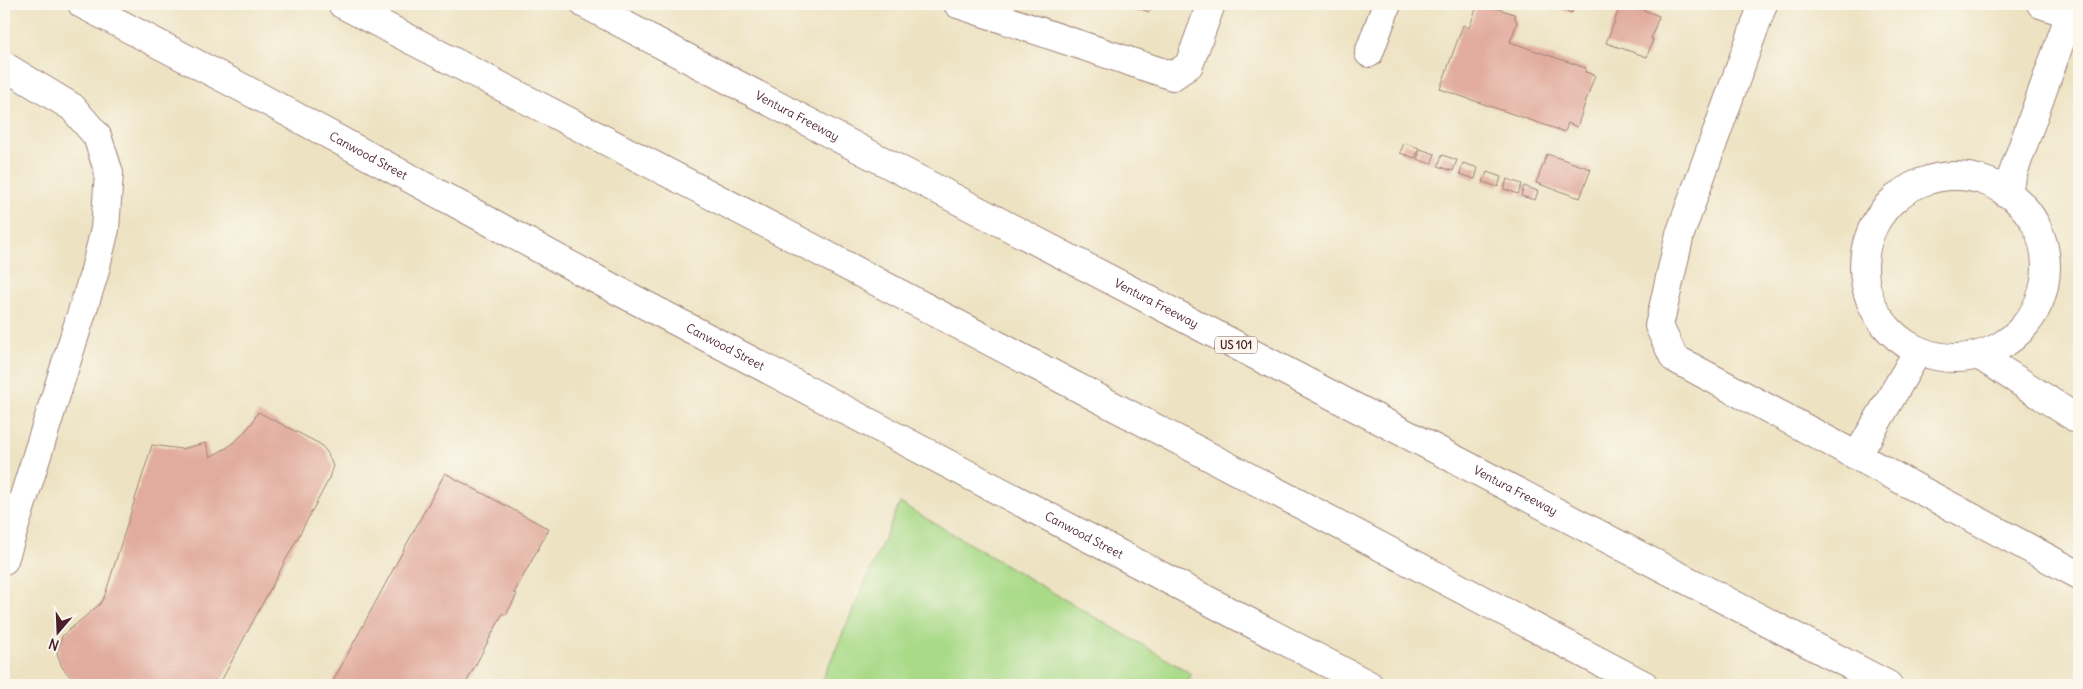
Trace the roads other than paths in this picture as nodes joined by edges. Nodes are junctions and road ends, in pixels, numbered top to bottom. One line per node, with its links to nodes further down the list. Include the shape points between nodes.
1 (82, 4): 19 (main road, Canwood Street, via 590,276)
2 (342, 4): 20 (main road)
3 (585, 4): 21 (main road, Ventura Freeway / US 101)
4 (958, 4): 5 (main road, via 1173,76 1189,65)
5 (1211, 4)
6 (1387, 4): 10 (main road)
7 (1763, 4): 16 (main road, via 1680,234 1660,326 1674,358)
8 (2041, 4): 9 (main road)
9 (2072, 9): 12 (main road)
10 (1369, 53)
11 (4, 66): 17 (main road, via 72,108 97,136 109,173 105,229 94,274)
12 (2006, 192): 13 (main road, via 1994,184 1967,176 1938,177 1910,187 1887,205 1871,228 1863,257 1864,286 1875,313 1893,335); 14 (main road, via 2020,203 2038,229 2047,260 2044,291 2030,320 2008,342)
13 (1918, 351): 14 (main road, via 1948,359); 16 (main road)
14 (1980, 356): 15 (main road)
15 (2079, 420)
16 (1857, 456): 18 (main road)
17 (4, 560)
18 (2079, 575)
19 (1369, 685)
20 (1644, 685)
21 (1888, 685)

